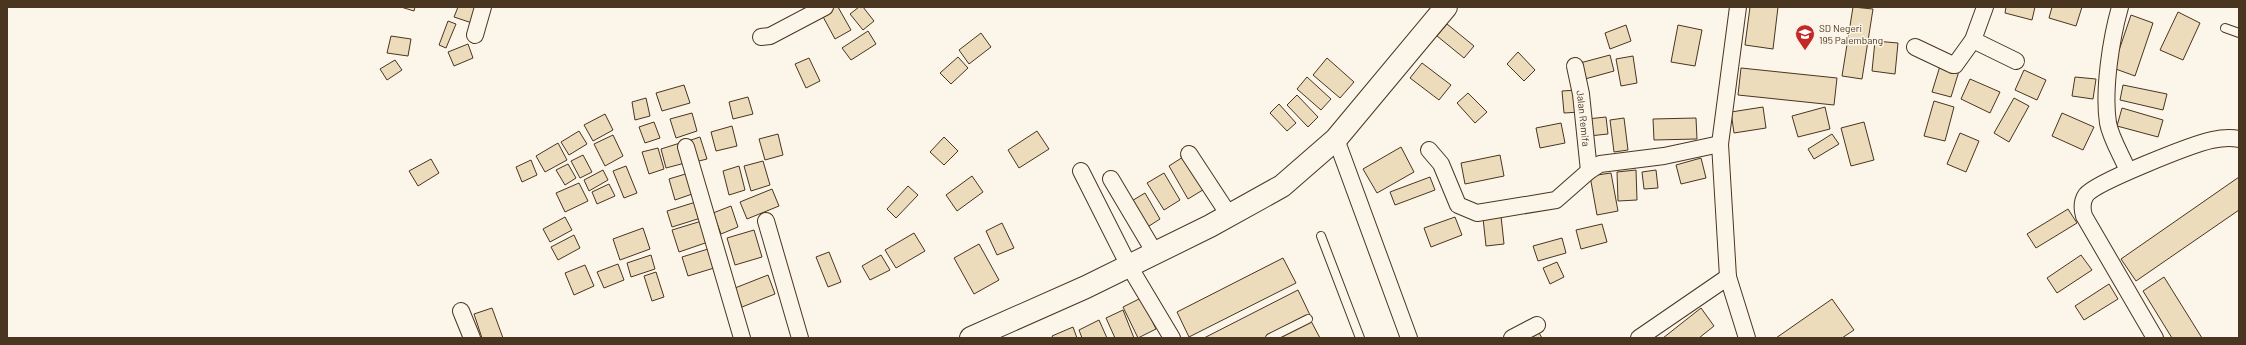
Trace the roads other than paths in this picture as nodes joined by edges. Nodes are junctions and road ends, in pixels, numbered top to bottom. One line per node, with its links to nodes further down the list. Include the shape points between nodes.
1 (483, 7): 9 (street)
2 (825, 7): 10 (street, via 770,36)
3 (1446, 7): 15 (street)
4 (1738, 7): 17 (street)
5 (1985, 7): 11 (street)
6 (2120, 7): 22 (street, via 2110,58 2108,111 2111,130)
7 (2225, 28): 8 (lane)
8 (2239, 33)
9 (475, 35)
10 (761, 37)
11 (1973, 40): 12 (street, via 1953,66); 13 (street)
12 (1915, 47)
13 (2016, 61)
14 (1575, 66): 21 (street, Jalan Remifa, via 1581,94)
15 (1336, 140): 25 (street, via 1282,186); 41 (street)
16 (2239, 140): 22 (street, via 2229,137 2210,140)
17 (1720, 144): 21 (street, via 1664,156 1600,164); 30 (street)
18 (686, 147): 35 (street)
19 (1429, 150): 21 (street, via 1441,164 1458,205 1477,213 1556,200)
20 (1189, 154): 25 (street)
21 (1589, 171)
22 (2128, 171): 45 (street, via 2086,194 2083,210 2084,216)
23 (1081, 172): 29 (street)
24 (1111, 179): 28 (street)
25 (1228, 216): 28 (street)
26 (766, 221): 36 (street)
27 (1321, 236): 40 (lane)
28 (1155, 253): 29 (street)
29 (1129, 266): 37 (street); 38 (street)
30 (1728, 277): 43 (street); 44 (street)
31 (461, 311): 34 (street)
32 (1308, 319): 39 (lane)
33 (1537, 325): 42 (street)
34 (472, 338)
35 (742, 338)
36 (800, 338)
37 (971, 338)
38 (1172, 338)
39 (1270, 338)
40 (1360, 338)
41 (1409, 338)
42 (1512, 338)
43 (1639, 338)
44 (1747, 338)
45 (2155, 338)

